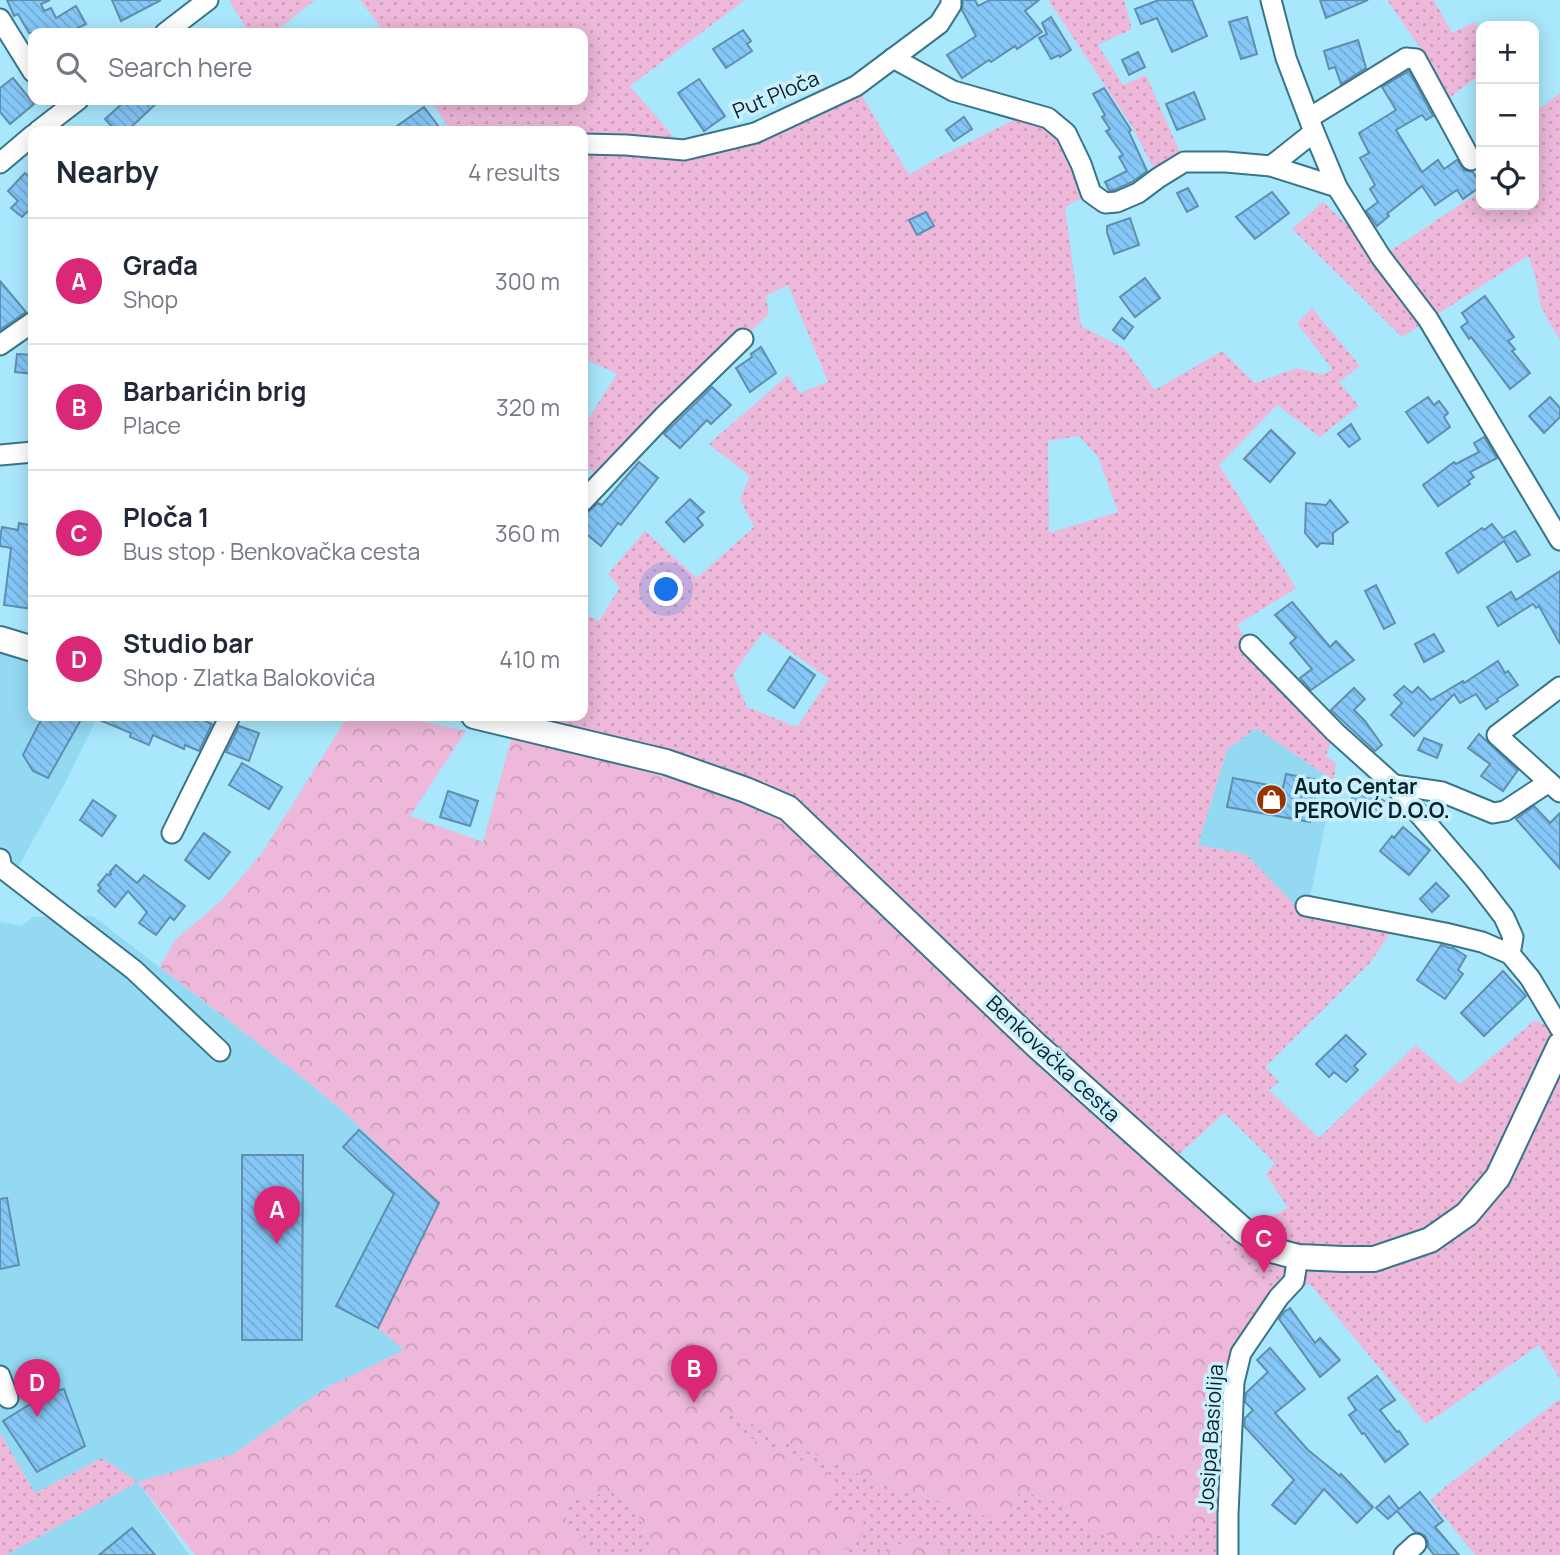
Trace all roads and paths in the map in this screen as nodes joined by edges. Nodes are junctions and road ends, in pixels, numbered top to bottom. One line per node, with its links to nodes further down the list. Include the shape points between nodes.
1 (208, 0): 5 (street)
2 (951, 0): 6 (street, Put Ploča, via 939,23)
3 (1271, 0): 9 (street)
4 (0, 19): 7 (street)
5 (172, 28)
6 (893, 58): 12 (street, Put Ploča, via 856,86 755,133 684,150); 15 (street, via 953,91 1048,118 1066,132 1091,193 1105,203 1138,193 1184,162)
7 (28, 64)
8 (55, 107): 10 (street)
9 (1311, 125): 13 (street, via 1406,58 1416,59); 15 (street); 16 (street)
10 (42, 126)
11 (28, 139): 14 (street)
12 (588, 144)
13 (1471, 160)
14 (0, 163)
15 (1271, 166): 16 (street)
16 (1337, 187): 23 (street, via 1381,257 1428,319)
17 (28, 325): 19 (street)
18 (743, 338): 22 (street)
19 (0, 345)
20 (28, 452): 21 (street)
21 (0, 455)
22 (588, 496)
23 (1560, 540)
24 (0, 639): 26 (main road)
25 (1250, 645): 30 (street)
26 (28, 647)
27 (1560, 687): 31 (street, via 1497,735)
28 (228, 721): 32 (street)
29 (495, 721): 39 (main road, Benkovačka cesta, via 666,762 788,807 1168,1165 1244,1231 1272,1250)
30 (1394, 785): 31 (street, via 1442,792 1493,813); 35 (street, via 1504,917 1513,937)
31 (1554, 787)
32 (172, 833)
33 (0, 859): 38 (street, via 2,869 134,970)
34 (1306, 906): 35 (street, via 1482,942)
35 (1510, 954): 36 (street)
36 (1560, 1028)
37 (1560, 1045): 39 (main road, Benkovačka cesta, via 1498,1177 1467,1214 1430,1240 1374,1259)
38 (220, 1051)
39 (1298, 1257): 42 (street, Josipa Basiolija, via 1294,1281 1241,1353 1234,1382)
40 (0, 1376): 41 (street)
41 (8, 1398)
42 (1228, 1555)

